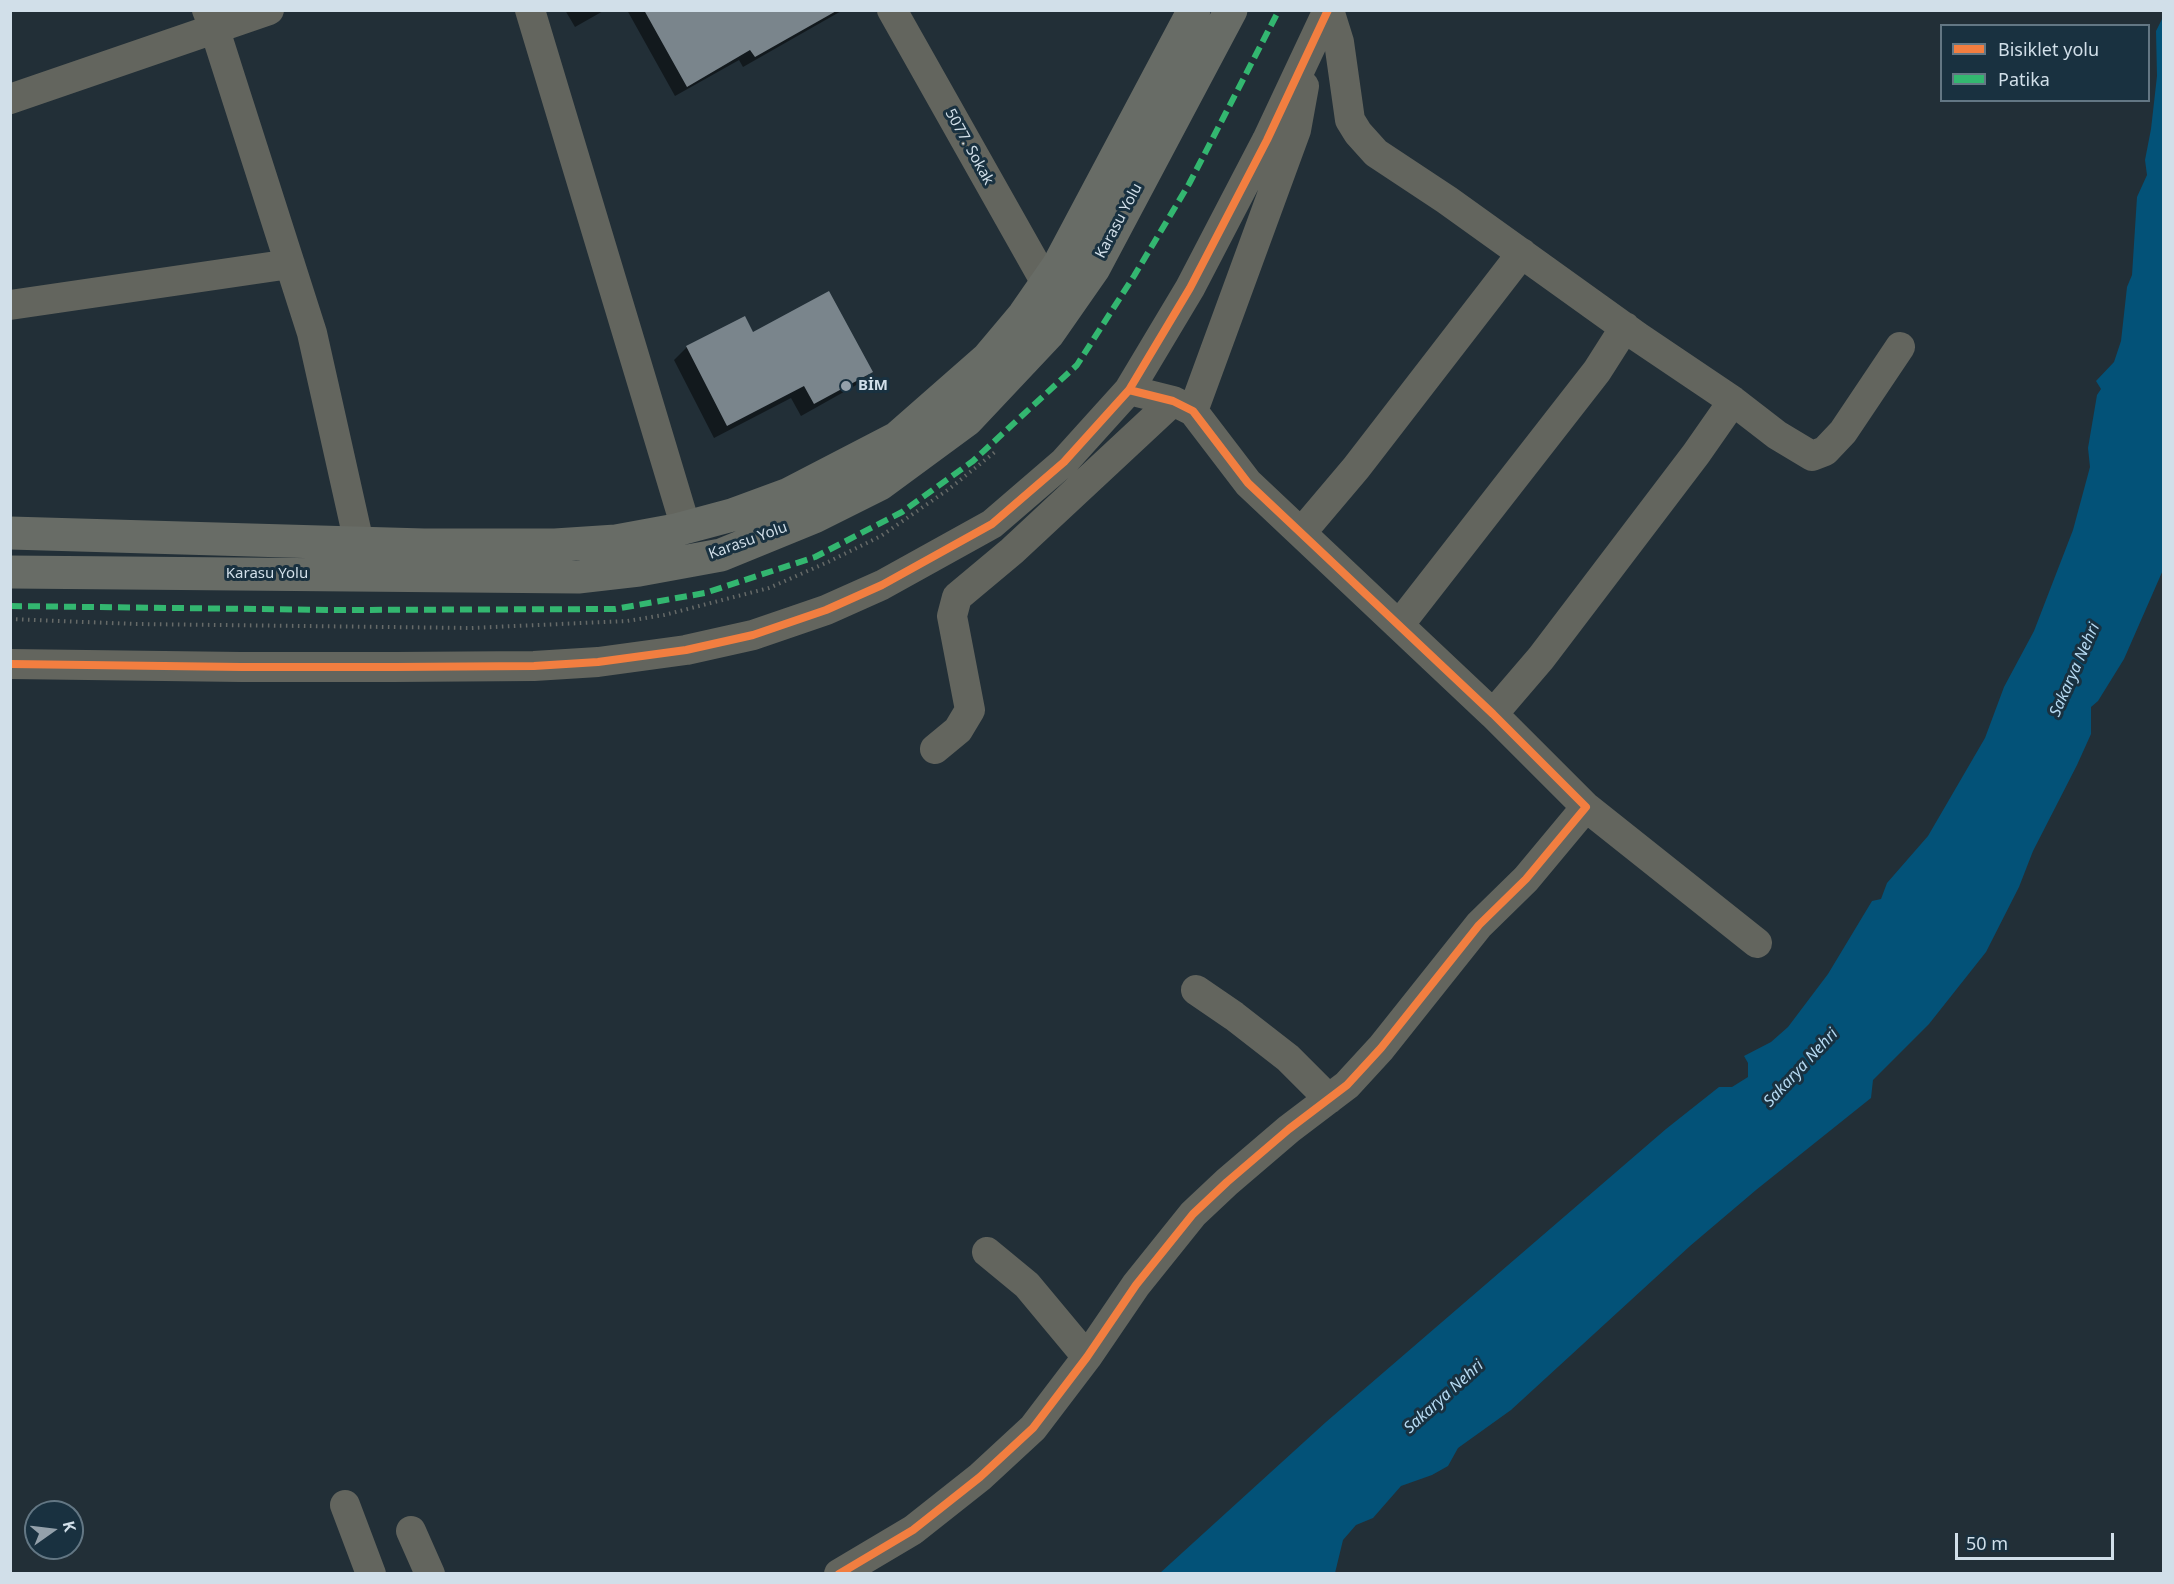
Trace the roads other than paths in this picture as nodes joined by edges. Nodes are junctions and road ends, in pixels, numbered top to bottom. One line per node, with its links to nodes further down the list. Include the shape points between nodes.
1 (269, 10): 7 (street)
2 (530, 10): 19 (street)
3 (892, 10): 12 (street, 5077. Sokak)
4 (1194, 10): 12 (highway, Karasu Yolu)
5 (1231, 10): 23 (highway, Karasu Yolu, via 1094,268 1048,334 967,420 880,484 814,517 721,555 578,577)
6 (1328, 10): 8 (street); 10 (street, via 1339,42 1349,115 1358,133 1376,153)
7 (211, 20): 9 (street); 11 (street)
8 (1313, 42): 16 (street, via 1190,288); 18 (street, via 1296,130)
9 (10, 99)
10 (1522, 253): 14 (street); 20 (street, via 1356,468)
11 (290, 264): 13 (street); 22 (street, via 312,333)
12 (1046, 283): 19 (highway, Karasu Yolu, via 987,359 897,438 789,494)
13 (10, 305)
14 (1624, 327): 17 (street); 24 (street, via 1597,371)
15 (1900, 347): 17 (street, via 1843,432 1816,456 1777,435)
16 (1129, 390): 18 (street); 25 (street, via 1064,462 992,524 882,585 826,610 753,635 598,663 534,666 241,668)
17 (1733, 401): 26 (street, via 1541,658)
18 (1183, 406): 20 (street, via 1248,483); 27 (street, via 957,597 952,616 970,710 958,730)
19 (686, 528): 22 (highway, Karasu Yolu, via 555,545)
20 (1300, 532): 24 (street)
21 (10, 533): 22 (highway, Karasu Yolu)
22 (359, 543)
23 (10, 572)
24 (1399, 625): 26 (street)
25 (10, 664)
26 (1492, 714): 28 (street)
27 (935, 749)
28 (1586, 807): 29 (street); 31 (street, via 1526,879 1479,925 1381,1048)
29 (1757, 943)
30 (1196, 990): 31 (street, via 1288,1058)
31 (1329, 1099): 33 (street, via 1253,1159 1193,1214 1136,1285)
32 (987, 1252): 33 (street, via 1027,1285)
33 (1087, 1356): 38 (street, via 1033,1428 980,1478 913,1530)
34 (345, 1505): 36 (street)
35 (411, 1532): 37 (street)
36 (371, 1574)
37 (430, 1574)
38 (839, 1574)

